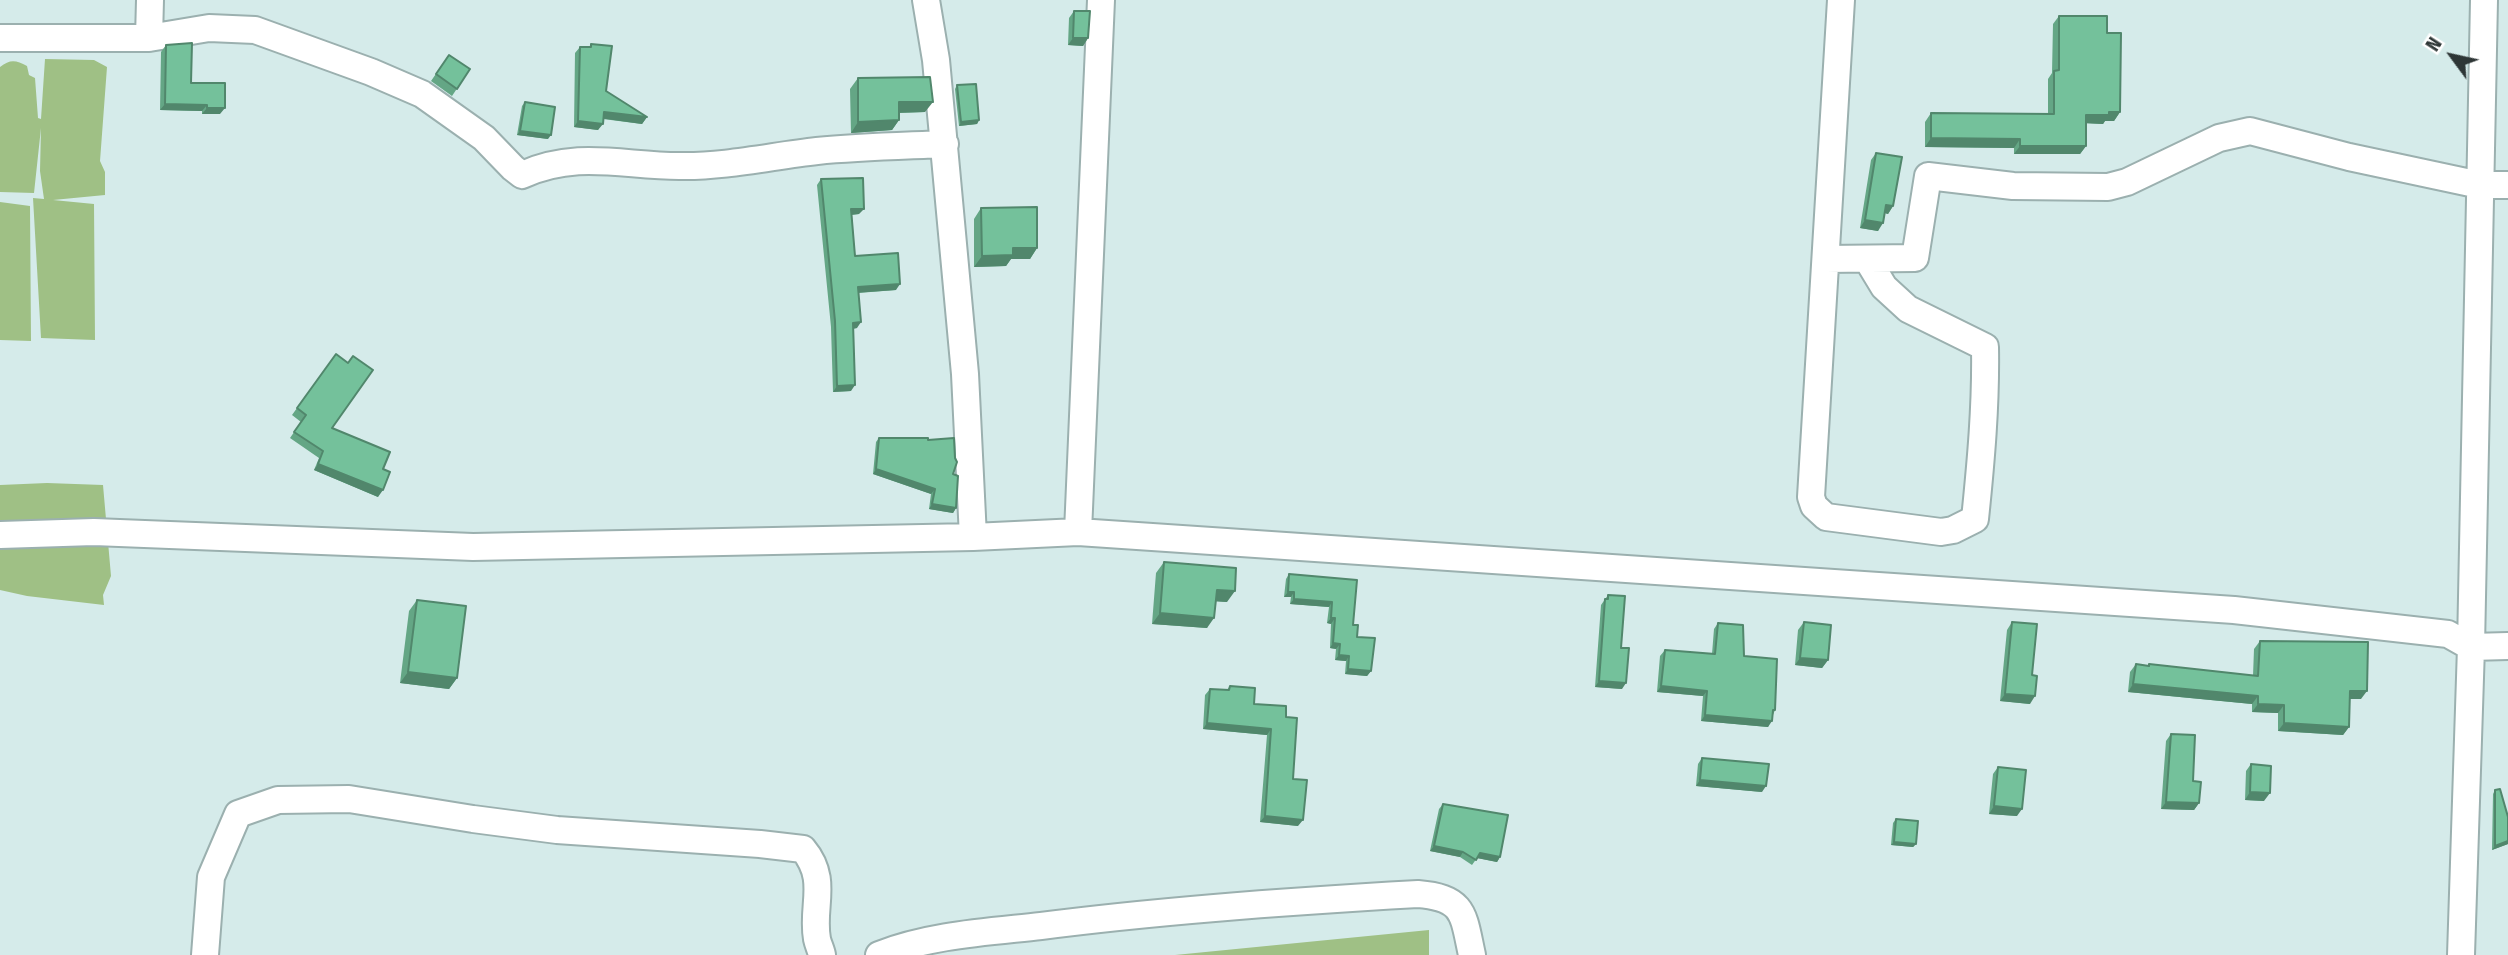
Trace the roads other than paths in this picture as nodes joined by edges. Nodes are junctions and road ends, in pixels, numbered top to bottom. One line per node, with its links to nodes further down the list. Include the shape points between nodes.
1 (150, 0): 7 (street)
2 (926, 0): 8 (street)
3 (1101, 0): 13 (street)
4 (1841, 0): 12 (street)
5 (2484, 0): 10 (street)
6 (0, 38): 7 (street)
7 (149, 38): 8 (street, via 209,28 255,30 371,72 422,94 484,138 522,175 541,166 579,160 680,166 817,151)
8 (945, 144): 15 (street, via 965,374)
9 (2508, 184): 10 (street)
10 (2480, 186): 11 (street, via 2250,131 2189,151 2108,187 2013,186 1928,176 1915,258); 17 (street)
11 (1867, 258): 12 (street); 12 (street, via 1884,287 1908,309 1985,347 1984,430 1975,519 1953,530 1843,520 1826,517 1814,506)
12 (1826, 259)
13 (1077, 532): 15 (street); 17 (street, via 2234,610 2448,634)
14 (0, 535): 15 (street, via 94,532 473,547)
15 (973, 537)
16 (2508, 646): 17 (street)
17 (2471, 647): 22 (street)
18 (205, 955): 19 (street, via 211,877 238,814 278,800 349,799 557,830 803,849 813,861 819,893 817,938)
19 (822, 955)
20 (879, 955): 21 (street, via 971,934 1125,915 1418,894 1439,896 1454,904 1464,919)
21 (1472, 955)
22 (2461, 955)

